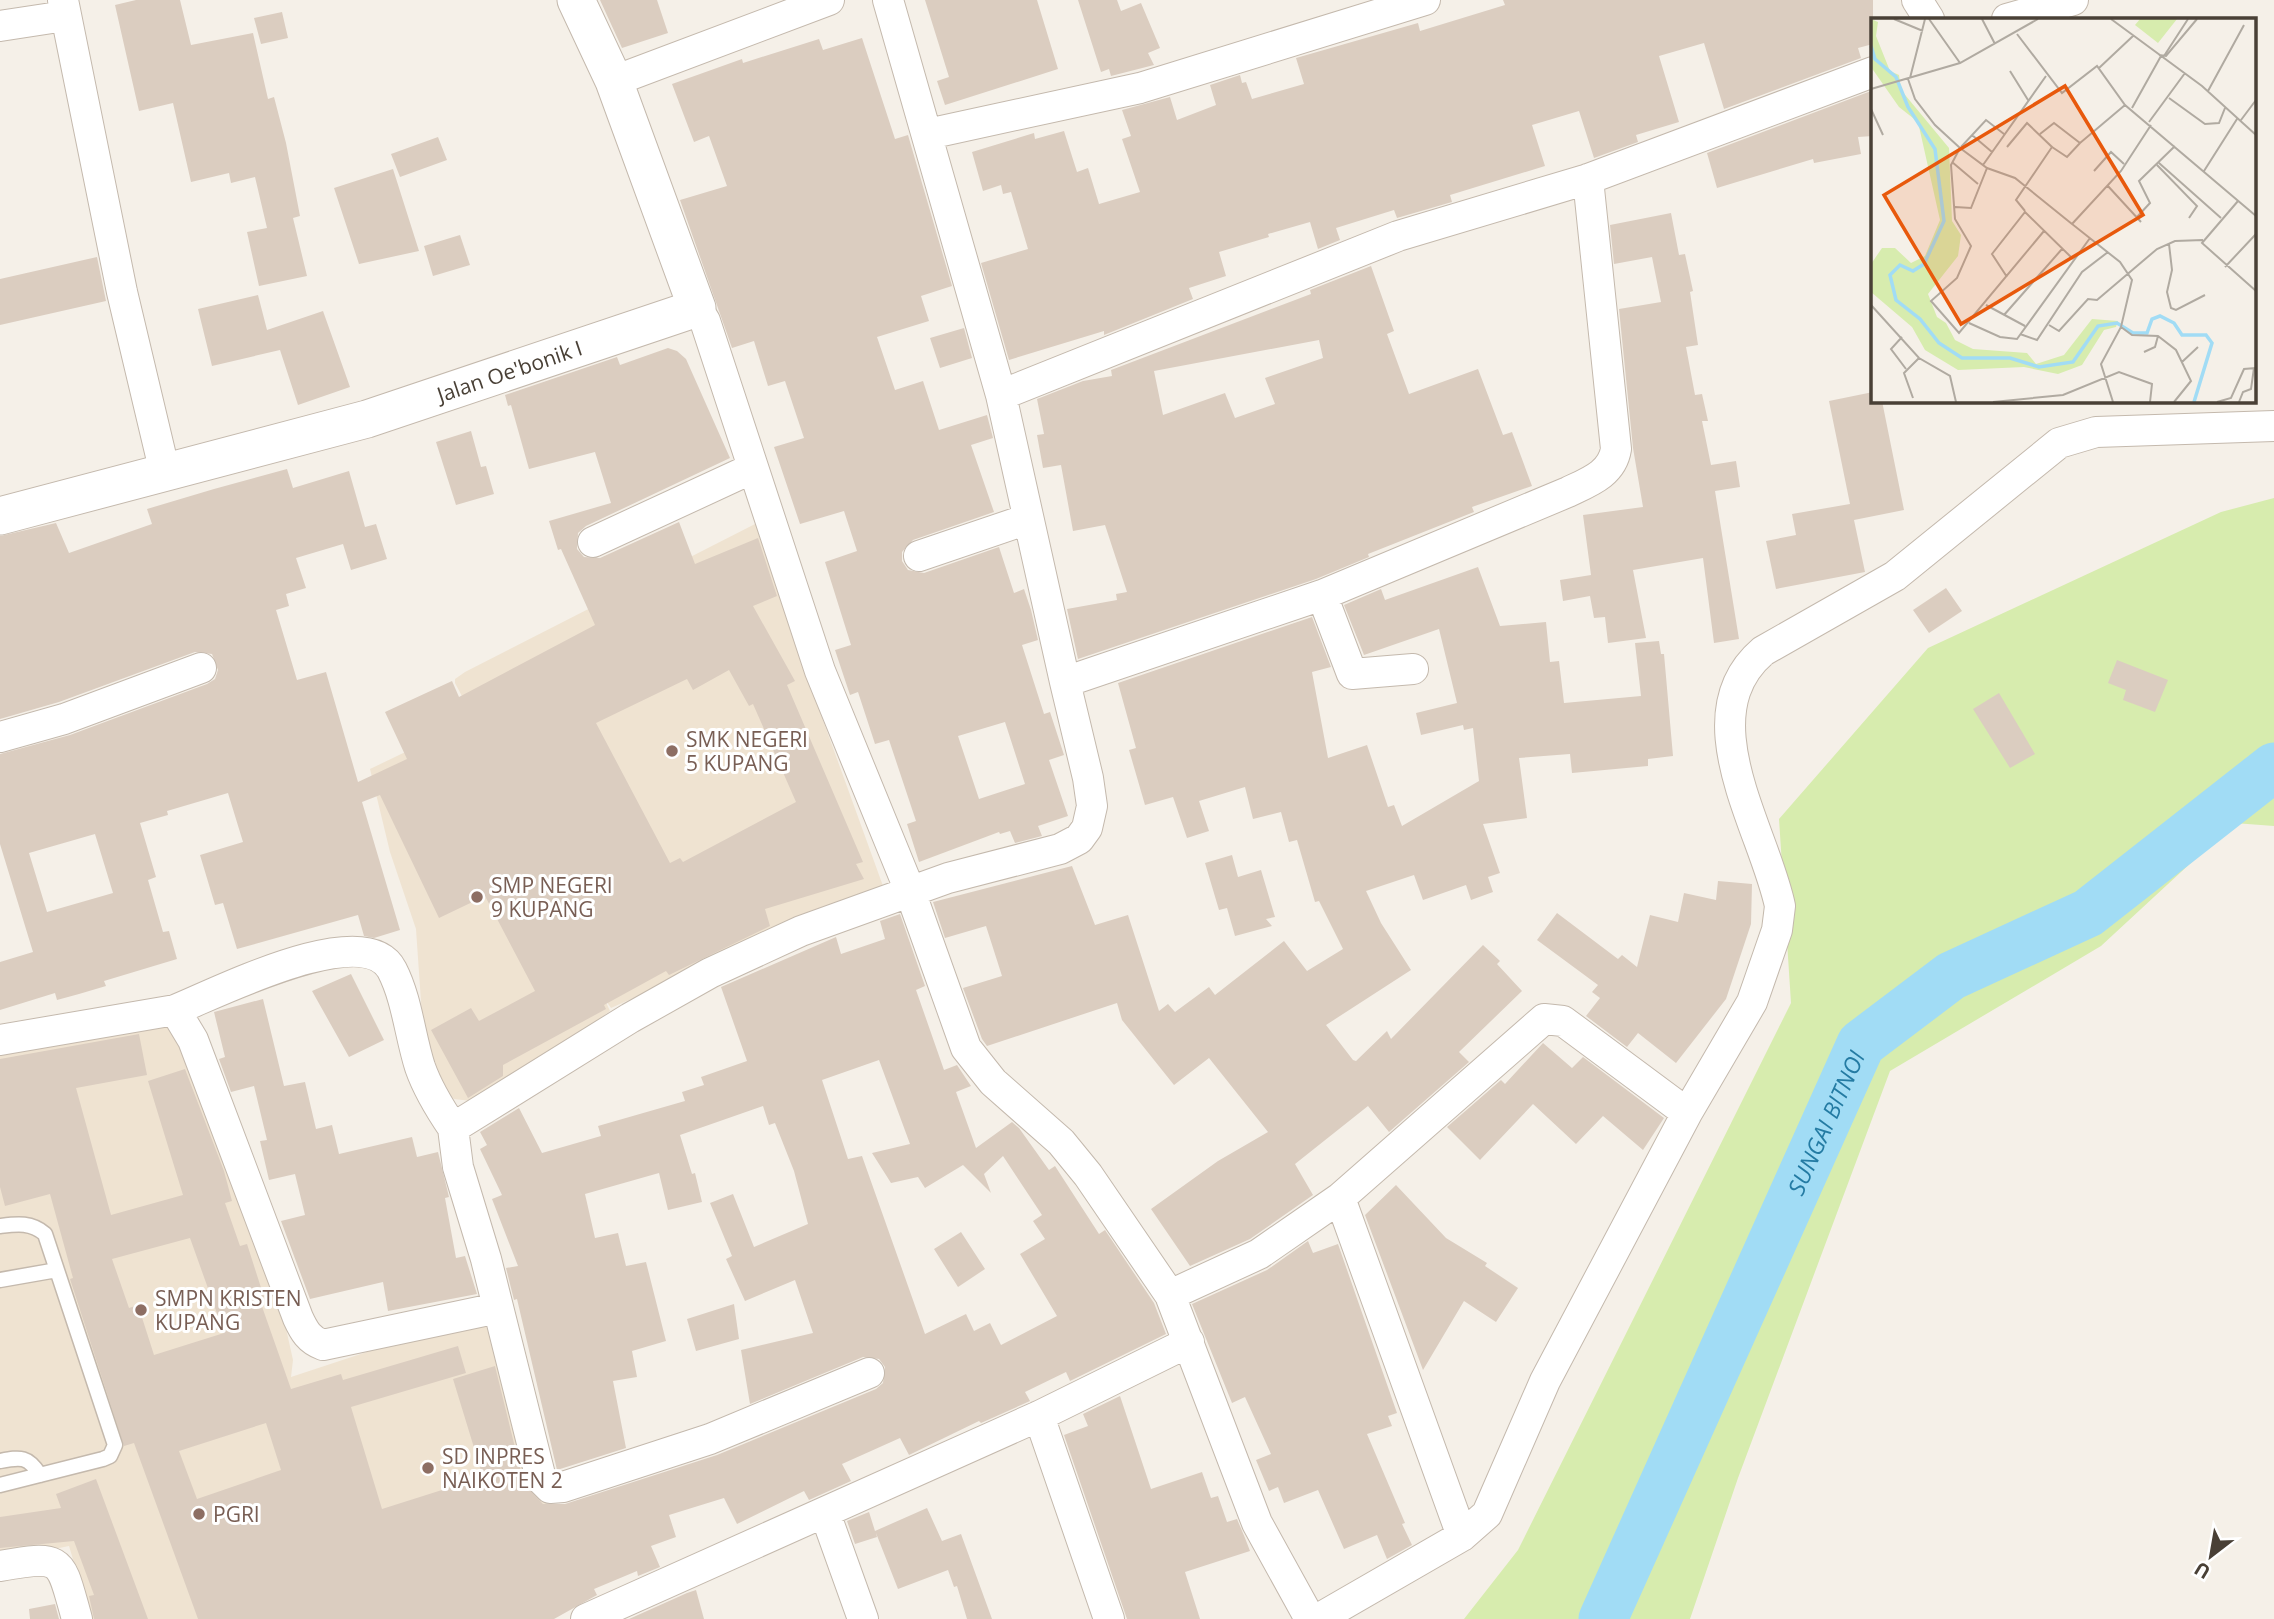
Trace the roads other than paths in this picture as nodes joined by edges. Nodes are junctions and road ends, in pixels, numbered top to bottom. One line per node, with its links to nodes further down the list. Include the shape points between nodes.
1 (576, 0): 12 (street)
2 (828, 0): 12 (street)
3 (888, 0): 13 (street)
4 (1424, 0): 13 (street, via 1140,88)
5 (1917, 0): 8 (street)
6 (2073, 0): 9 (street)
7 (64, 8): 10 (street); 19 (street, via 122,292)
8 (1928, 18)
9 (2010, 18)
10 (0, 26)
11 (1871, 73): 14 (street)
12 (614, 81): 15 (street)
13 (928, 134): 16 (street)
14 (1588, 179): 16 (street, via 1398,236); 24 (street, via 1616,449 1612,463 1602,475 1568,492)
15 (697, 308): 18 (street); 19 (street, Jalan Oe'bonik I, via 367,419)
16 (1001, 395): 21 (street)
17 (2274, 426): 32 (street, via 2096,432 2059,443 1895,576 1748,664 1732,701 1729,747 1774,884 1780,918 1752,1002)
18 (753, 468): 22 (street); 29 (street, via 820,671)
19 (165, 473): 20 (street, Jalan Oe'bonik I)
20 (0, 516)
21 (1028, 519): 23 (street); 27 (street)
22 (593, 542)
23 (919, 556)
24 (1322, 595): 26 (street, via 1352,674); 27 (street)
25 (201, 668): 28 (street, via 64,719)
26 (1413, 669)
27 (1065, 682): 29 (street, via 1092,806 1079,839 1060,849)
28 (0, 737)
29 (910, 891): 33 (street, via 801,931 710,973); 38 (street, via 972,1060 1061,1142 1125,1225)
30 (175, 1010): 31 (street); 33 (street, via 302,959 358,949 369,953 391,969 421,1068 434,1100); 39 (street, via 193,1040 298,1318 311,1339 323,1345)
31 (0, 1040)
32 (1687, 1113): 34 (street, via 1563,1021 1544,1019); 47 (street, via 1545,1381 1487,1514)
33 (453, 1128): 39 (street, via 458,1167)
34 (1340, 1198): 38 (street, via 1259,1254); 47 (street)
35 (0, 1226): 36 (lane, via 19,1223 39,1229 49,1243)
36 (57, 1270): 37 (lane); 44 (lane, via 115,1445 103,1459)
37 (0, 1280)
38 (1170, 1294): 40 (street)
39 (498, 1308): 41 (street, via 541,1479 550,1488 710,1439)
40 (1189, 1342): 42 (street); 53 (street, via 1257,1523)
41 (869, 1373)
42 (1039, 1416): 46 (street); 52 (street)
43 (0, 1461): 44 (lane, via 22,1457 31,1461)
44 (40, 1475): 45 (lane)
45 (0, 1485)
46 (825, 1513): 50 (street); 51 (street)
47 (1462, 1536): 54 (street)
48 (0, 1566): 49 (street, via 42,1559 54,1562 63,1571)
49 (77, 1619)
50 (586, 1619)
51 (863, 1619)
52 (1109, 1619)
53 (1310, 1619)
54 (1318, 1619)

